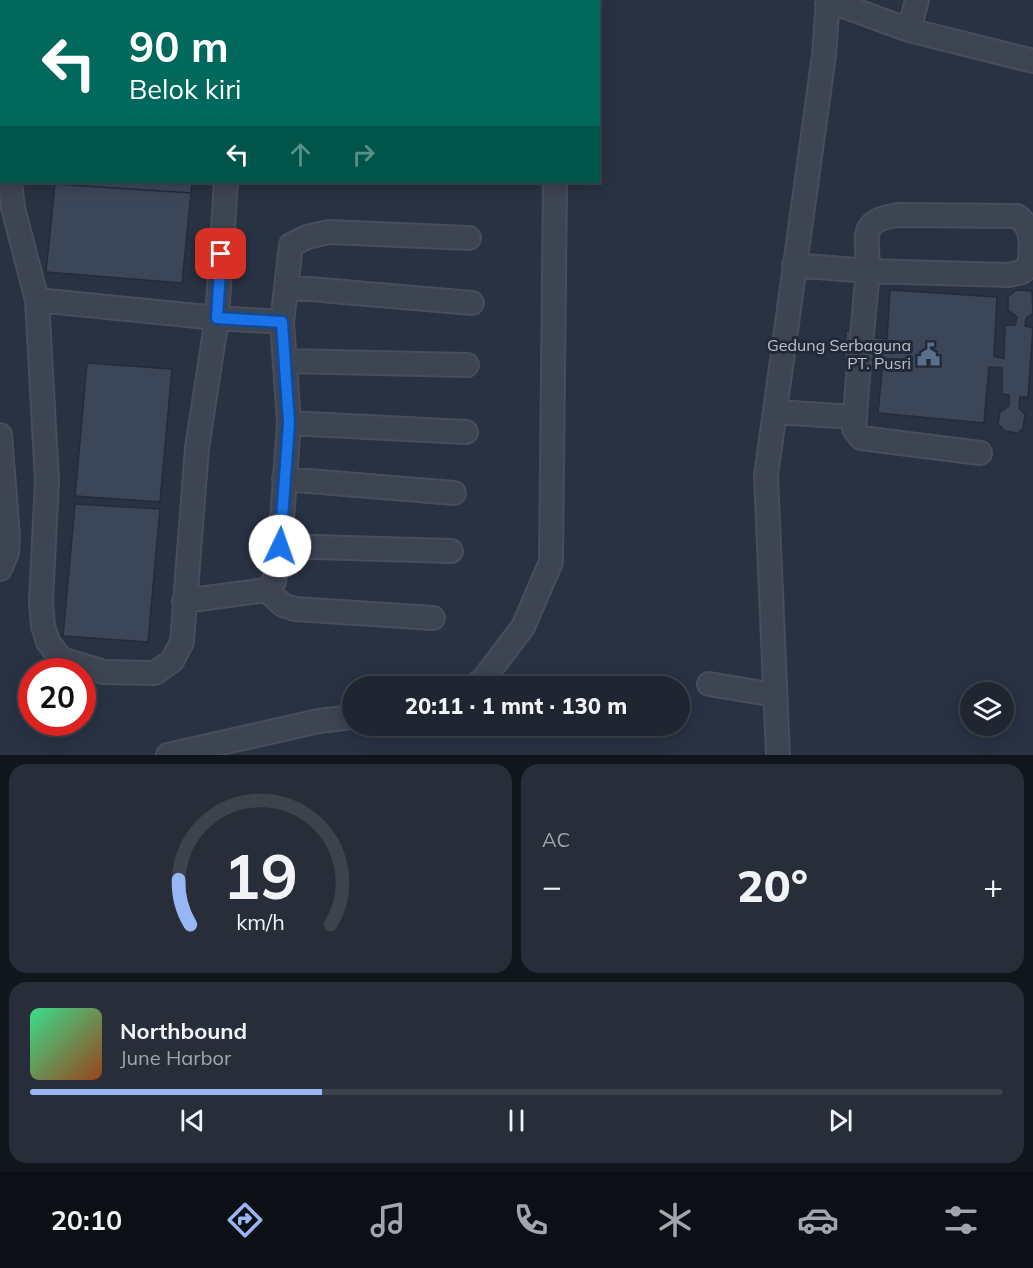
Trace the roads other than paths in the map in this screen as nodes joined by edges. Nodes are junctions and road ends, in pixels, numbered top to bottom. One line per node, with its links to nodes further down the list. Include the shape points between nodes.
1 (917, 0): 3 (street)
2 (837, 3): 3 (street); 9 (street, via 824,55)
3 (909, 30): 4 (street)
4 (1033, 61)
5 (10, 183): 12 (street)
6 (226, 183): 14 (street)
7 (555, 183): 34 (street, via 551,562 523,627)
8 (469, 238): 11 (street, via 329,232 307,237 291,245)
9 (794, 265): 10 (street); 20 (street)
10 (868, 271): 10 (street, via 868,227 882,217 1017,216 1029,225 1032,234 1029,265 1022,272 1009,275); 16 (street)
11 (286, 287): 13 (street); 15 (street)
12 (37, 300): 14 (street); 32 (street, via 47,480 41,602 48,642 61,659 104,672 155,673 172,661 182,642)
13 (472, 303)
14 (217, 318): 15 (street); 32 (street, via 197,448)
15 (282, 322): 17 (street)
16 (862, 334)
17 (285, 361): 19 (street); 22 (street)
18 (859, 363): 21 (street)
19 (466, 365)
20 (776, 412): 21 (street); 36 (street, via 766,476)
21 (854, 417): 25 (street, via 854,429 861,438)
22 (289, 423): 23 (street); 26 (street)
23 (466, 432)
24 (0, 435): 30 (street)
25 (980, 453)
26 (284, 479): 27 (street); 28 (street)
27 (454, 494)
28 (280, 546): 29 (street); 31 (street, via 274,582)
29 (451, 551)
30 (2, 558)
31 (266, 590): 32 (street); 33 (street, via 283,605 295,609)
32 (184, 601)
33 (433, 618)
34 (486, 676)
35 (709, 684): 36 (street)
36 (775, 695): 39 (street)
37 (342, 718): 38 (street)
38 (168, 755)
39 (778, 755)

